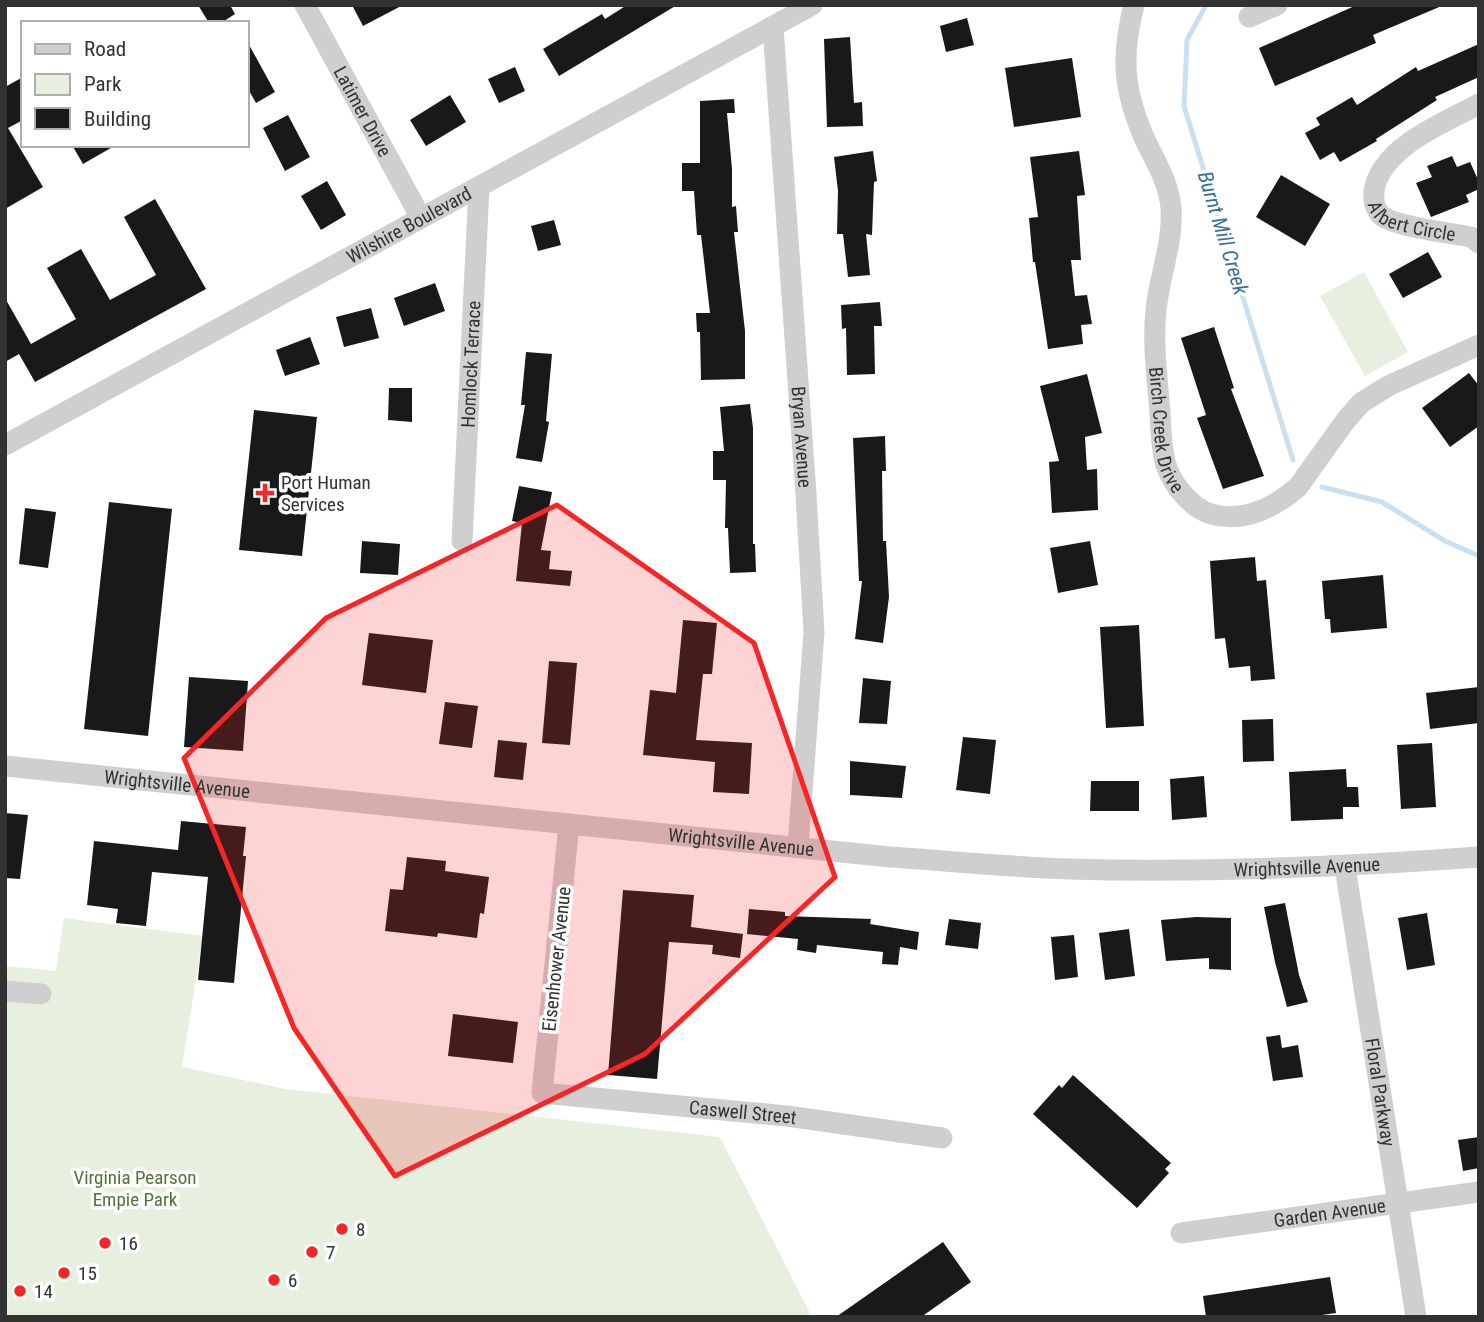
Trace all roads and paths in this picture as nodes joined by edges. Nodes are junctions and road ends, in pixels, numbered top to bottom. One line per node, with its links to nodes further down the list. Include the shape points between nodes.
1 (305, 5): 9 (street, Latimer Drive)
2 (812, 5): 6 (street, Wilshire Boulevard)
3 (1134, 5): 11 (street, Birch Creek Drive, via 1126,45 1127,89 1165,180 1171,210 1155,325 1163,453 1185,496 1199,509 1219,516 1258,513 1298,487 1361,403)
4 (1277, 5): 5 (street)
5 (1249, 18)
6 (773, 27): 8 (street, Wilshire Boulevard); 16 (street, Bryan Avenue, via 814,632)
7 (1479, 104): 10 (street, Albert Circle, via 1424,134 1388,161 1374,196 1383,217 1471,237)
8 (479, 187): 9 (street, Wilshire Boulevard); 13 (street, Homlock Terrace)
9 (421, 218): 12 (street, Wilshire Boulevard)
10 (1479, 243)
11 (1479, 345)
12 (5, 445)
13 (462, 541)
14 (5, 766): 15 (street, Wrightsville Avenue)
15 (569, 824): 16 (street, Wrightsville Avenue); 21 (street, Eisenhower Avenue)
16 (798, 846): 18 (street, Wrightsville Avenue, via 1071,869)
17 (1479, 857): 18 (street, Wrightsville Avenue)
18 (1345, 867): 24 (street, Floral Parkway)
19 (5, 991): 20 (street)
20 (41, 994)
21 (542, 1093): 22 (street, Caswell Street, via 787,1116)
22 (942, 1138)
23 (1479, 1192): 24 (street, Garden Avenue)
24 (1397, 1205): 25 (street, Garden Avenue); 26 (street, Floral Parkway)
25 (1181, 1233)
26 (1416, 1317)

